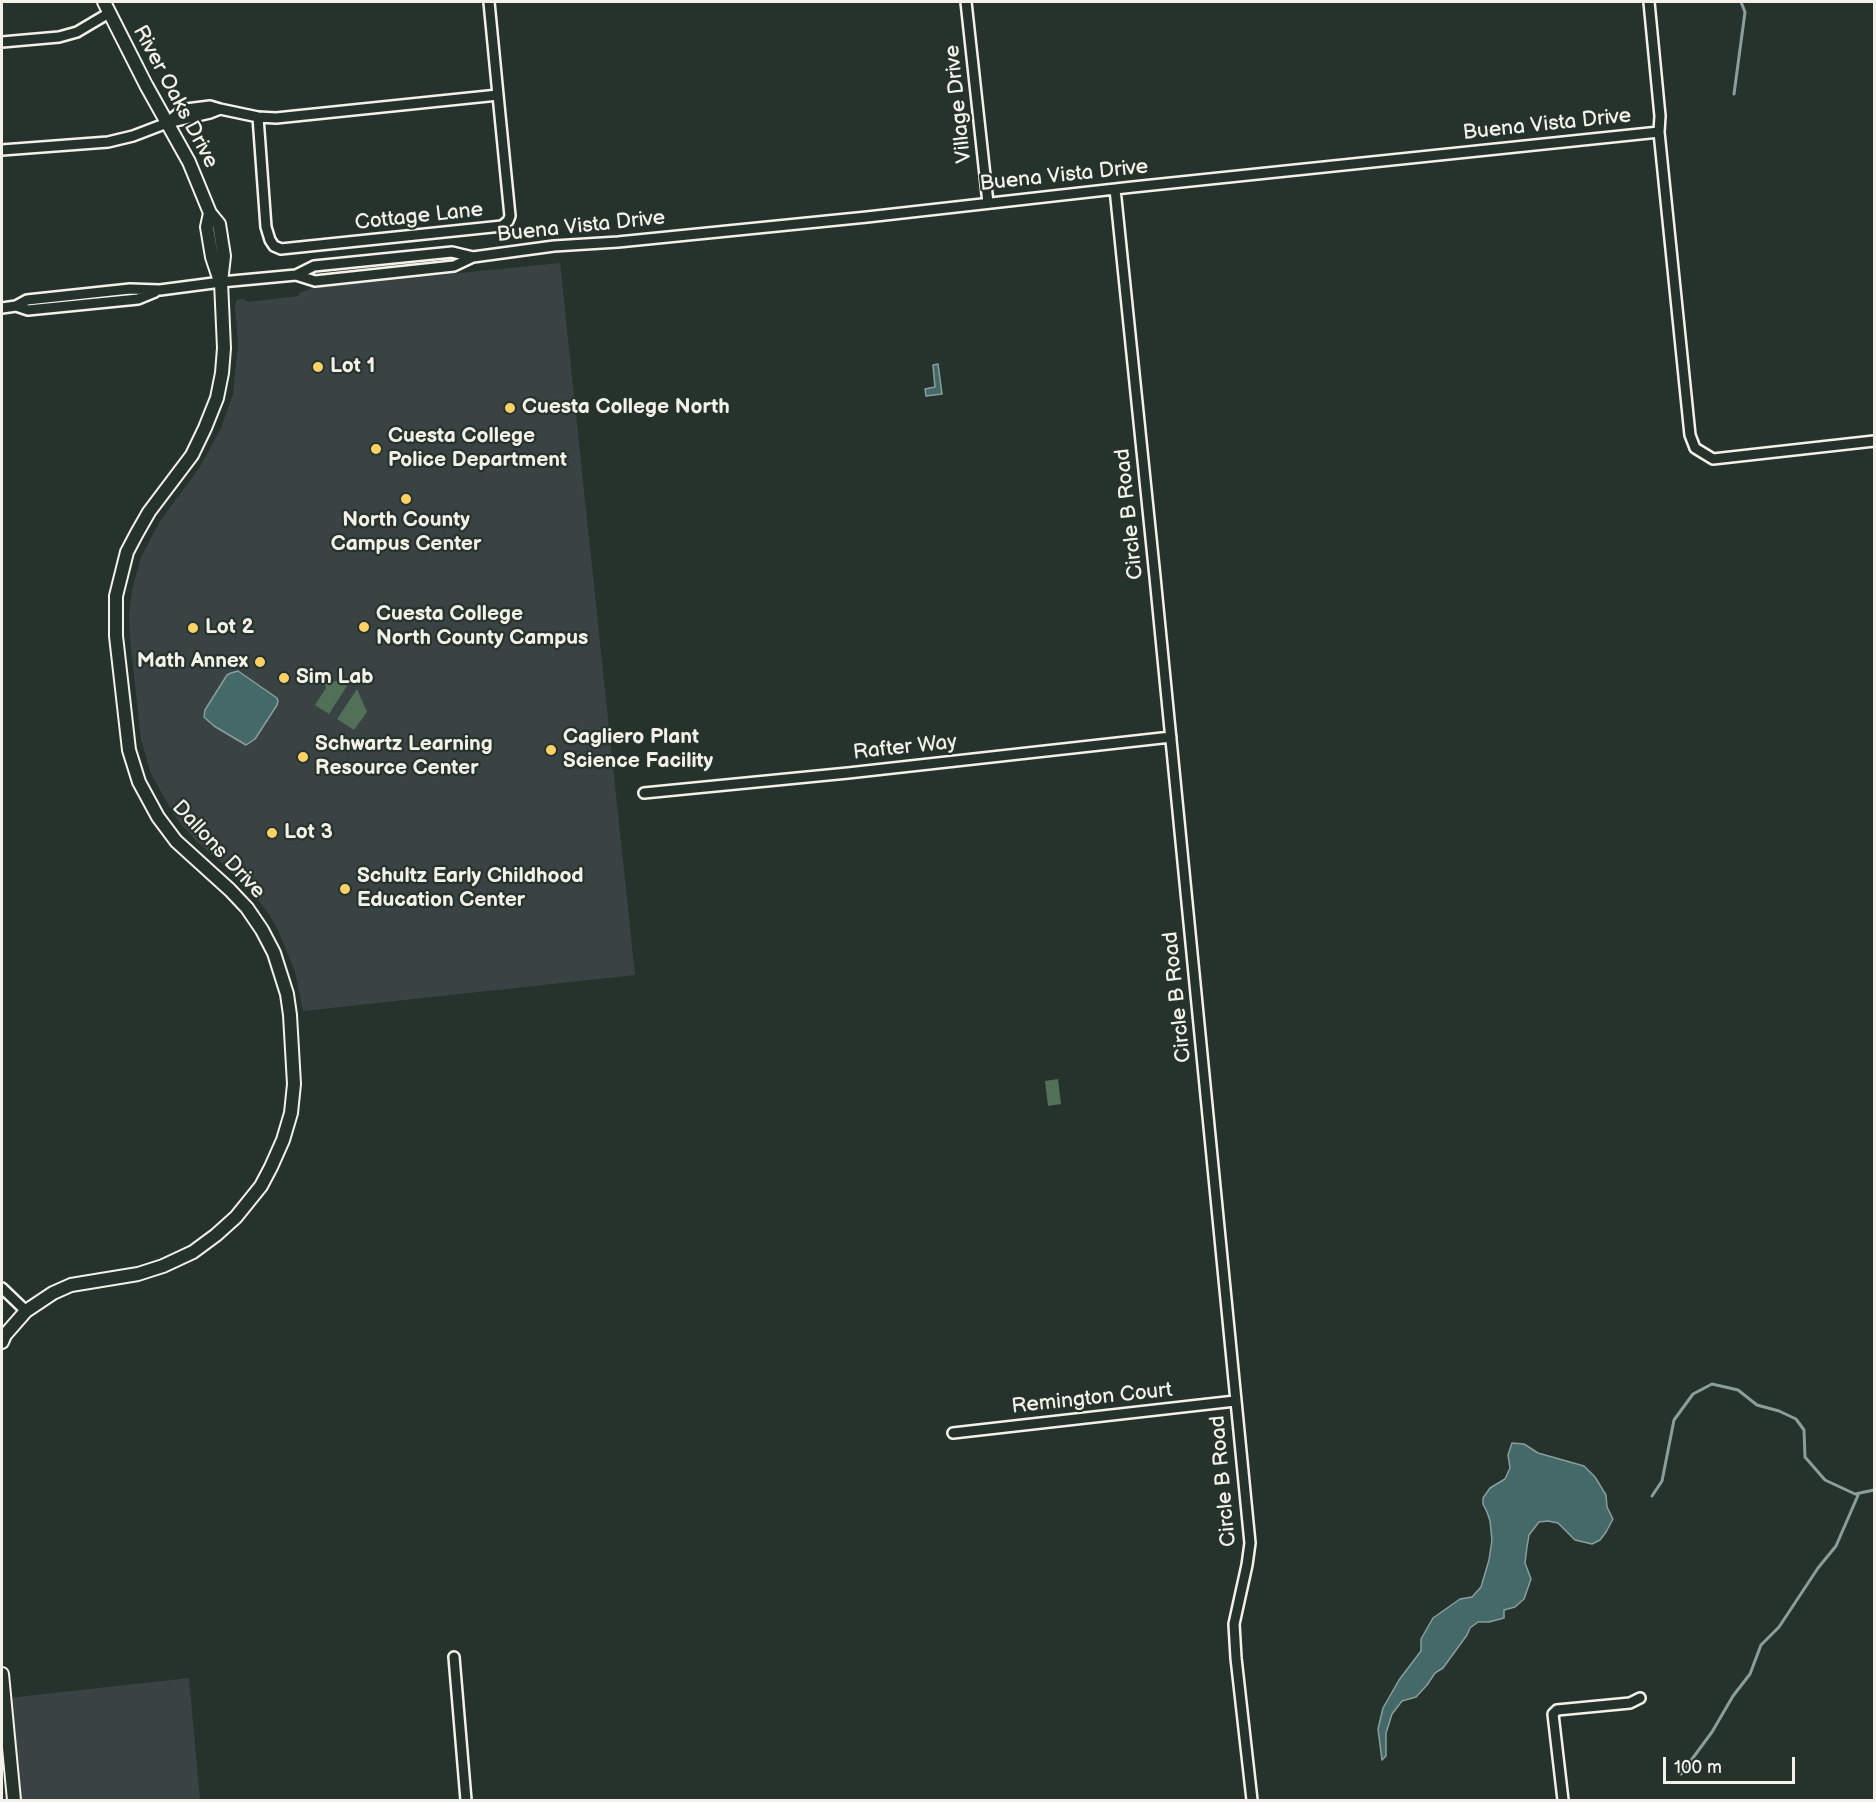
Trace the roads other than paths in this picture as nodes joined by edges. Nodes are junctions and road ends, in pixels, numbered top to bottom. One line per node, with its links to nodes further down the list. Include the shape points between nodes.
1 (104, 2): 5 (street, River Oaks Drive)
2 (489, 2): 7 (street)
3 (966, 2): 13 (street, Village Drive)
4 (1649, 2): 10 (street, Buena Vista Drive)
5 (109, 14): 6 (street, via 59,37); 9 (street, River Oaks Drive)
6 (2, 42)
7 (498, 95): 8 (street); 8 (street, Cottage Lane, via 510,216 502,226 281,249 270,240 267,227)
8 (258, 117): 9 (street, via 220,109)
9 (167, 123): 11 (street, via 108,142); 16 (street, River Oaks Drive, via 219,224 224,256)
10 (1659, 132): 12 (street, Buena Vista Drive); 18 (street, Buena Vista Drive, via 1690,435 1695,448 1713,459)
11 (2, 150)
12 (1115, 189): 13 (street, Buena Vista Drive); 19 (street, Circle B Road)
13 (988, 202): 14 (street, Buena Vista Drive)
14 (473, 257): 15 (street, Buena Vista Drive, via 452,252 314,267); 15 (street, Buena Vista Drive, via 454,266 315,281)
15 (296, 275): 16 (street, Buena Vista Drive)
16 (221, 282): 17 (street, Buena Vista Drive, via 27,300); 22 (street, Dallons Drive, via 224,348 217,398 192,455 149,512 127,552 116,596 116,636 129,750 139,782 176,841 248,908 279,969 290,1015 294,1084 291,1113 261,1186 236,1217 193,1252 138,1274 72,1285)
17 (2, 308)
18 (1875, 441)
19 (1171, 737): 20 (street, Rafter Way); 24 (street, Circle B Road)
20 (644, 793)
21 (2, 1288): 22 (street)
22 (26, 1311): 23 (street, Dallons Drive)
23 (2, 1342)
24 (1235, 1401): 25 (street, Remington Court); 31 (street, Circle B Road, via 1250,1543 1234,1624)
25 (953, 1433)
26 (454, 1657): 30 (street)
27 (2, 1674): 29 (street)
28 (1640, 1698): 32 (street, via 1630,1703 1557,1710 1553,1714)
29 (14, 1800)
30 (466, 1800)
31 (1252, 1800)
32 (1563, 1800)

